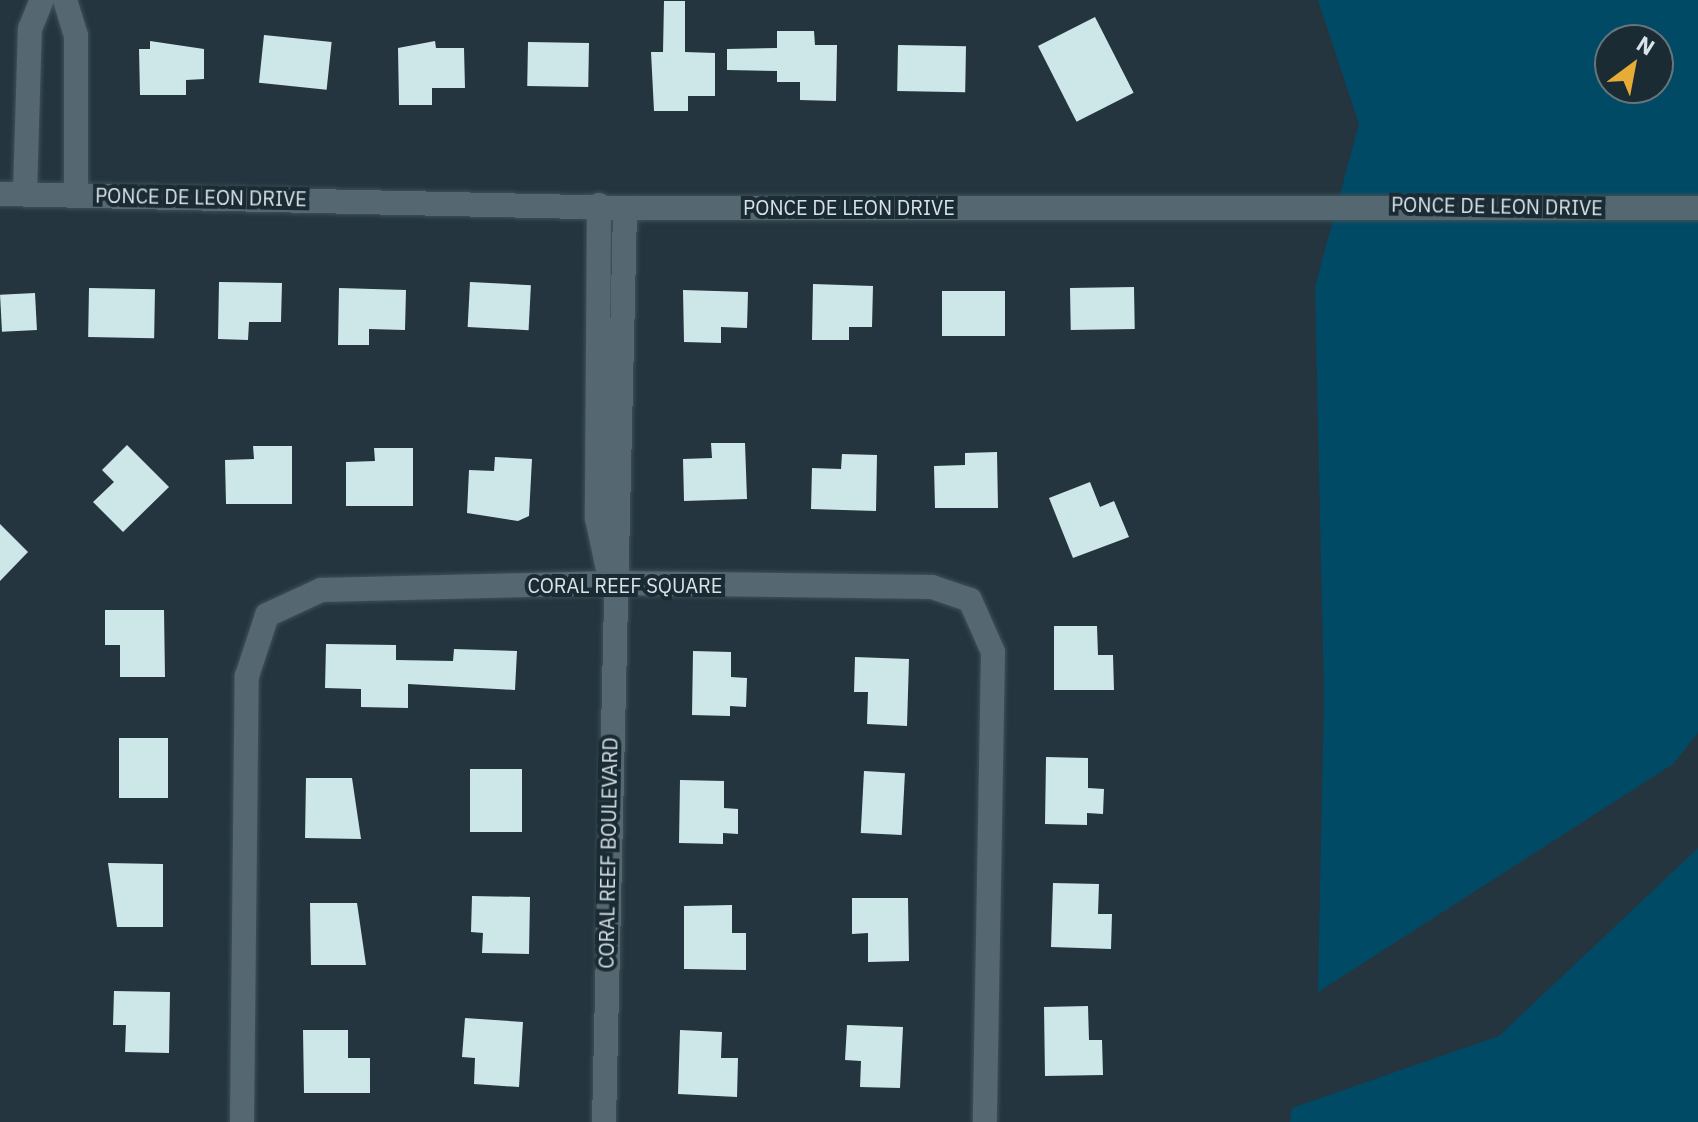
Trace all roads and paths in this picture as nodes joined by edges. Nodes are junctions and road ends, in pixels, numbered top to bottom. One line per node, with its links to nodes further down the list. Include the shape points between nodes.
1 (42, 0): 3 (street, via 30,29)
2 (65, 0): 5 (street, via 76,35)
3 (25, 193): 4 (street, PONCE DE LEON DRIVE); 5 (street, PONCE DE LEON DRIVE)
4 (0, 194)
5 (76, 195): 6 (street, PONCE DE LEON DRIVE)
6 (599, 205): 7 (street, PONCE DE LEON DRIVE); 9 (street, CORAL REEF BOULEVARD, via 597,518)
7 (625, 208): 8 (street, PONCE DE LEON DRIVE); 9 (street, CORAL REEF BOULEVARD, via 620,524)
8 (1698, 208)
9 (611, 583): 10 (street, CORAL REEF SQUARE, via 321,590 267,615 247,676); 11 (street, CORAL REEF BOULEVARD); 12 (street, CORAL REEF SQUARE, via 932,587 970,600 993,652)
10 (242, 1122)
11 (604, 1122)
12 (985, 1122)

